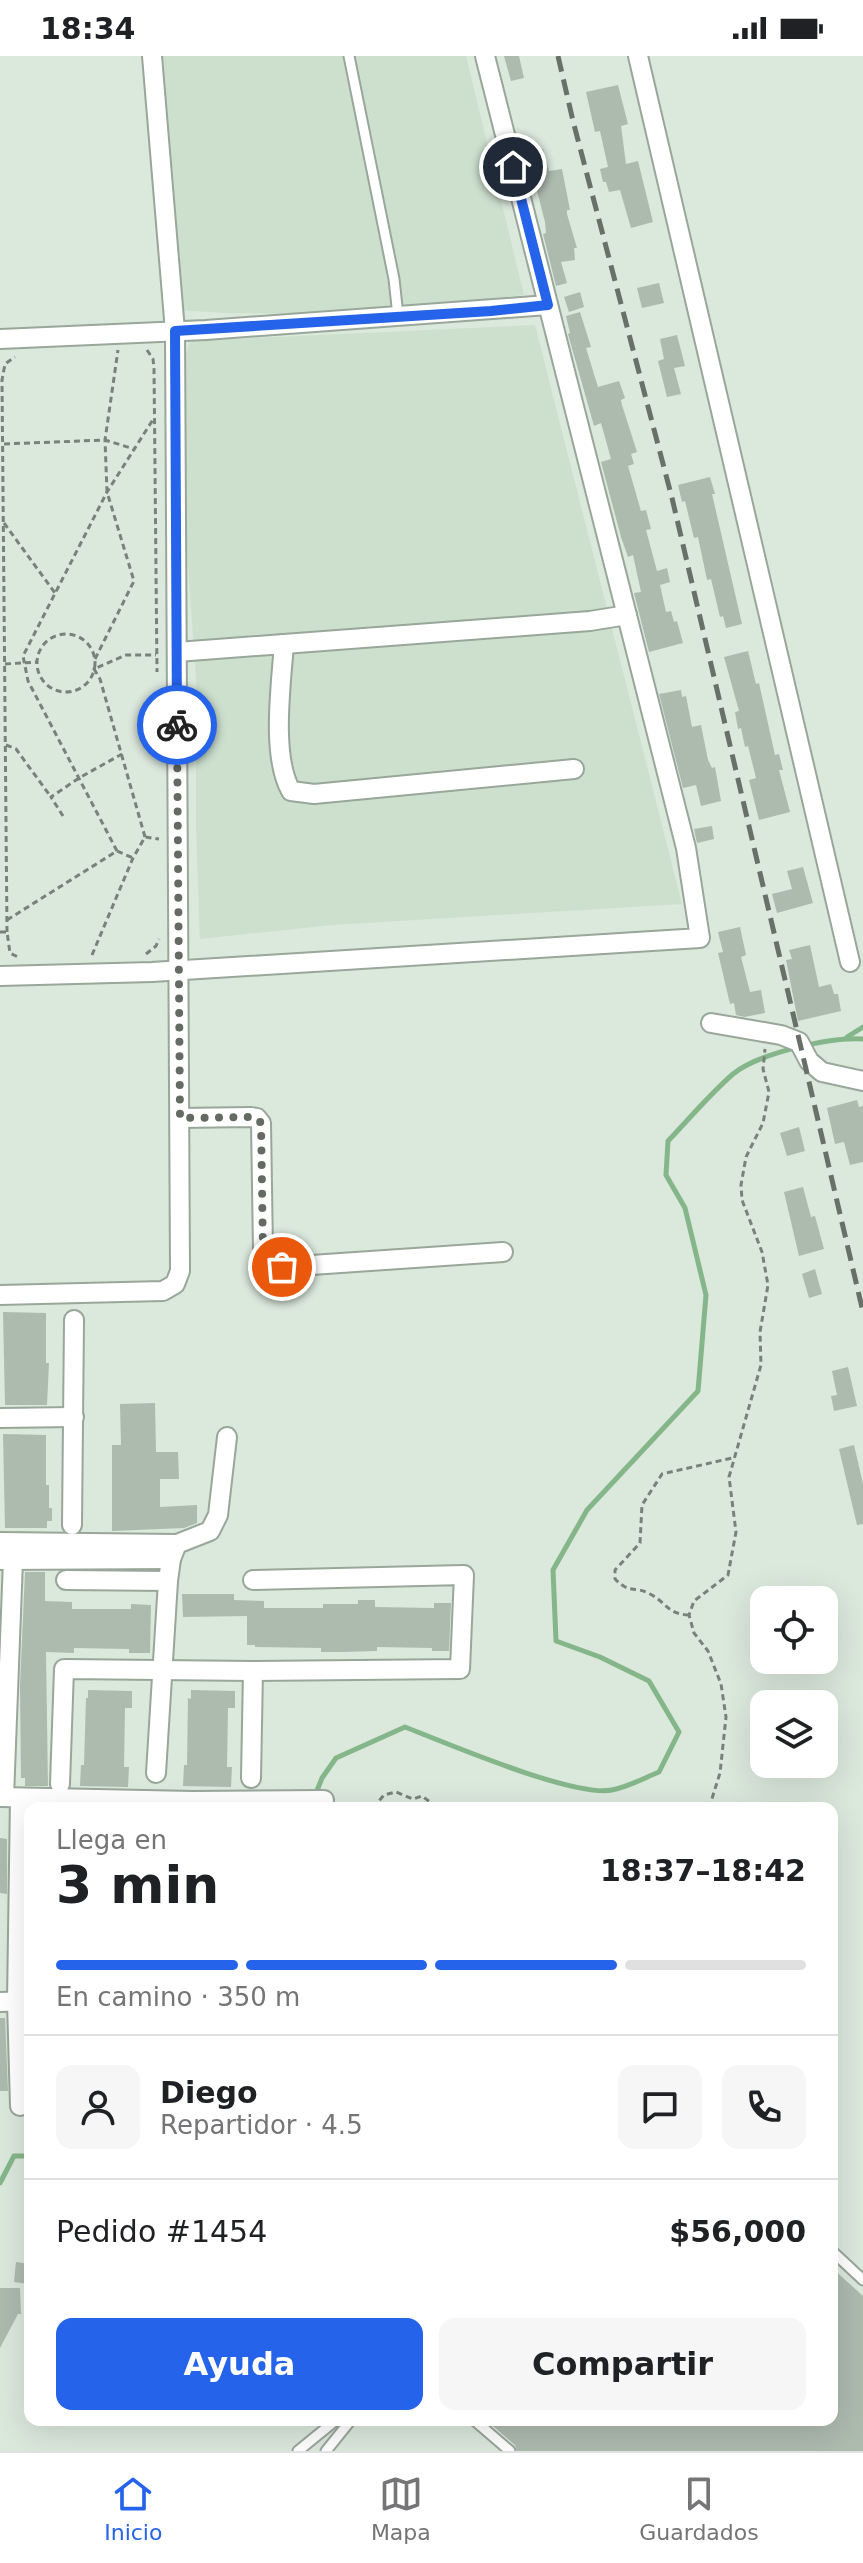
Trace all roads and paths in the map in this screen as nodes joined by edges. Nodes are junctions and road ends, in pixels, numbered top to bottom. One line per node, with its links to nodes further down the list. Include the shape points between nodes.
1 (152, 56): 7 (street)
2 (349, 56): 6 (lane)
3 (485, 56): 5 (street)
4 (638, 56): 48 (street)
5 (548, 305): 6 (street); 21 (street)
6 (398, 317): 7 (street)
7 (175, 331): 8 (street); 23 (street)
8 (0, 339)
9 (141, 344): 12 (path, via 153,359)
10 (126, 346): 13 (path, via 119,348)
11 (14, 357): 14 (path, via 5,364 2,380)
12 (154, 418): 15 (path); 24 (path)
13 (105, 440): 14 (path); 15 (path); 16 (path)
14 (3, 444): 17 (path)
15 (134, 449): 16 (path)
16 (107, 492): 20 (path); 25 (path, via 134,581)
17 (2, 508): 18 (path)
18 (4, 523): 19 (path); 20 (path)
19 (2, 576): 28 (path)
20 (55, 593): 27 (path)
21 (627, 615): 22 (street); 49 (street, via 686,848 700,938)
22 (284, 644): 23 (street); 33 (street, via 279,709 283,777 291,791 314,794)
23 (177, 652): 49 (street)
24 (157, 655): 29 (path, via 126,655); 30 (path)
25 (95, 659): 26 (path, via 85,641 67,634 48,640); 29 (path)
26 (37, 662): 27 (path); 29 (path, via 46,685 65,693 84,686)
27 (24, 663): 28 (path); 34 (path, via 28,681)
28 (5, 664): 31 (path)
29 (94, 669): 32 (path)
30 (158, 686)
31 (6, 745): 35 (path, via 16,749); 41 (path)
32 (122, 754): 34 (path); 37 (path)
33 (574, 769)
34 (79, 778): 35 (path); 39 (path)
35 (51, 797): 36 (path)
36 (63, 816)
37 (145, 837): 38 (path); 40 (path)
38 (159, 839)
39 (117, 851): 40 (path); 41 (path)
40 (133, 858): 46 (path)
41 (7, 920): 43 (path)
42 (0, 932): 43 (path)
43 (7, 932): 47 (path, via 10,953)
44 (160, 937): 45 (path)
45 (146, 954)
46 (92, 955)
47 (27, 956)
48 (850, 962)
49 (179, 970): 50 (street); 54 (street)
50 (0, 976)
51 (711, 1023): 52 (street)
52 (767, 1032): 53 (street, via 799,1042 822,1072); 61 (path, via 763,1069 769,1092 741,1185 768,1285 761,1365)
53 (863, 1081)
54 (180, 1118): 55 (street, via 251,1117 261,1123 263,1250 271,1265); 56 (street, via 180,1271 175,1284 163,1291)
55 (503, 1252)
56 (0, 1295)
57 (74, 1320): 58 (street)
58 (74, 1417): 59 (street); 62 (street)
59 (0, 1418)
60 (227, 1437): 64 (street, via 218,1515 210,1531)
61 (732, 1458): 69 (path, via 729,1477 736,1532 728,1575 694,1601); 69 (path, via 662,1474 642,1505 640,1543 615,1570 615,1579 625,1589 652,1594 676,1614)
62 (72, 1525)
63 (0, 1542): 64 (street)
64 (174, 1551): 65 (street); 68 (street)
65 (7, 1560): 75 (street)
66 (66, 1580): 68 (street)
67 (253, 1580): 71 (street, via 464,1575 460,1669)
68 (168, 1581): 70 (street)
69 (689, 1615): 81 (path, via 721,1684 726,1717)
70 (164, 1670): 71 (street); 72 (street); 74 (street, via 64,1669)
71 (253, 1671): 73 (street)
72 (156, 1773)
73 (251, 1778)
74 (60, 1784)
75 (8, 1797): 77 (street); 82 (street)
76 (324, 1800): 78 (street)
77 (75, 1802)
78 (302, 1802)
79 (378, 1802): 80 (path, via 396,1792)
80 (430, 1802)
81 (711, 1802)
82 (16, 2002): 83 (street)
83 (24, 2094)
84 (24, 2106): 85 (street)
85 (0, 2108)
86 (838, 2257): 87 (lane)
87 (863, 2280)
88 (329, 2426): 91 (lane)
89 (346, 2426): 92 (lane)
90 (481, 2426): 93 (lane)
91 (298, 2451)
92 (326, 2451)
93 (510, 2451)

